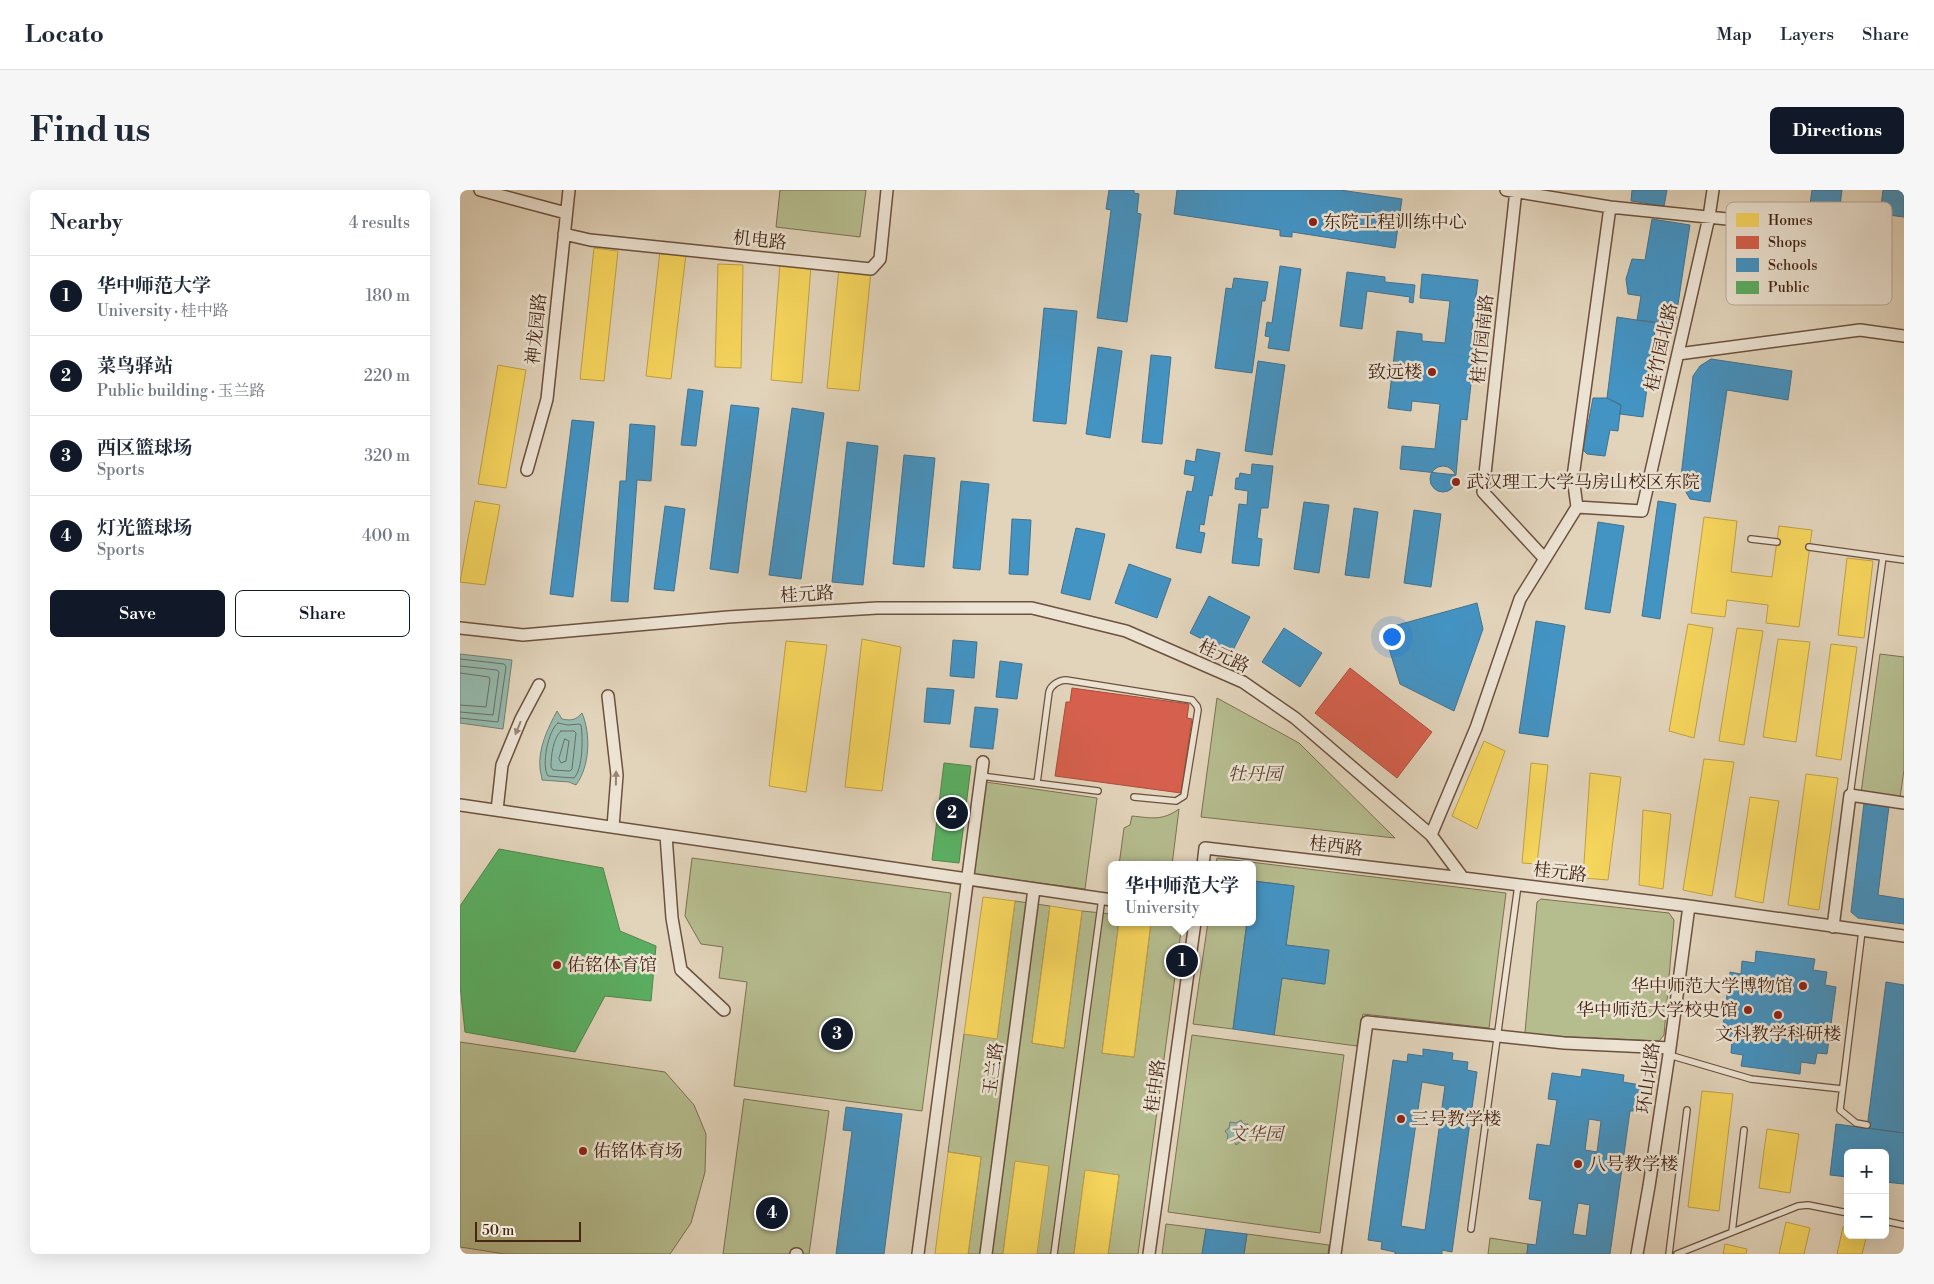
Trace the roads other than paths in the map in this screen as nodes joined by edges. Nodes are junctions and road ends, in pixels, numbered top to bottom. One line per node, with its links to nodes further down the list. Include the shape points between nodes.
1 (480, 190): 7 (street)
2 (569, 190): 7 (street, 神龙园路)
3 (887, 190): 10 (street, 机电路, via 880,259 871,269 590,240)
4 (1512, 190): 6 (street); 19 (street, 桂竹园南路, via 1483,492)
5 (1713, 190): 8 (street, 桂竹园北路)
6 (1610, 206): 8 (street); 14 (street, via 1573,477)
7 (566, 213): 10 (street, 神龙园路)
8 (1709, 218): 9 (street); 12 (street, 桂竹园北路)
9 (1726, 220)
10 (564, 234): 13 (street, 神龙园路, via 547,399)
11 (1904, 336): 12 (street, via 1860,330)
12 (1678, 354): 14 (street, 桂竹园北路, via 1642,511)
13 (527, 470)
14 (1577, 507): 19 (street)
15 (1751, 539): 16 (lane)
16 (1777, 542)
17 (1809, 547): 18 (lane)
18 (1883, 557): 20 (lane); 28 (lane)
19 (1545, 559): 35 (street, via 1520,599 1476,728)
20 (1904, 560)
21 (460, 628): 35 (street, 桂元路, via 523,635 868,608 1032,608 1126,631 1243,682 1295,718)
22 (539, 685): 32 (street, one-way to 32, via 502,765)
23 (608, 696): 33 (street, one-way to 23, via 617,775)
24 (983, 762): 25 (street)
25 (981, 776): 26 (lane); 38 (street)
26 (1037, 783): 27 (lane); 29 (lane, via 1049,692 1051,686 1060,681 1192,700 1198,710 1184,796 1176,801)
27 (1098, 792)
28 (1850, 795): 30 (street); 44 (street)
29 (1134, 797)
30 (1904, 803)
31 (460, 805): 32 (street)
32 (497, 810): 33 (street)
33 (613, 827): 34 (street)
34 (666, 834): 38 (street); 47 (street, via 672,918 681,970)
35 (1431, 835): 37 (street, 桂元路)
36 (1203, 861): 37 (street, 桂西路, via 1205,848)
37 (1463, 878): 39 (street, 桂元路)
38 (968, 879): 40 (street); 59 (street)
39 (1518, 885): 42 (street, 桂元路); 48 (lane)
40 (1034, 889): 41 (street); 60 (street, 玉兰路)
41 (1107, 899): 61 (lane)
42 (1689, 906): 44 (street, 桂元路); 49 (street, 环山北路)
43 (1194, 926): 62 (street, 桂中路)
44 (1833, 927): 45 (street, 桂元路)
45 (1862, 931): 46 (street, 桂元路); 50 (lane)
46 (1904, 936)
47 (724, 1010)
48 (1498, 1036): 49 (street); 57 (lane); 63 (street, via 1367,1022)
49 (1670, 1052): 50 (lane, via 1751,1079); 64 (street, 环山北路)
50 (1842, 1089): 52 (lane, via 1840,1110 1856,1123)
51 (1687, 1110): 65 (lane)
52 (1867, 1125)
53 (1744, 1130): 58 (lane)
54 (1844, 1212): 58 (lane, via 1798,1206)
55 (1889, 1222): 56 (lane)
56 (1904, 1225)
57 (1471, 1229)
58 (1732, 1232): 66 (lane)
59 (918, 1254)
60 (986, 1254)
61 (1054, 1254)
62 (1149, 1254)
63 (1335, 1254)
64 (1637, 1254)
65 (1670, 1254)
66 (1677, 1254)

